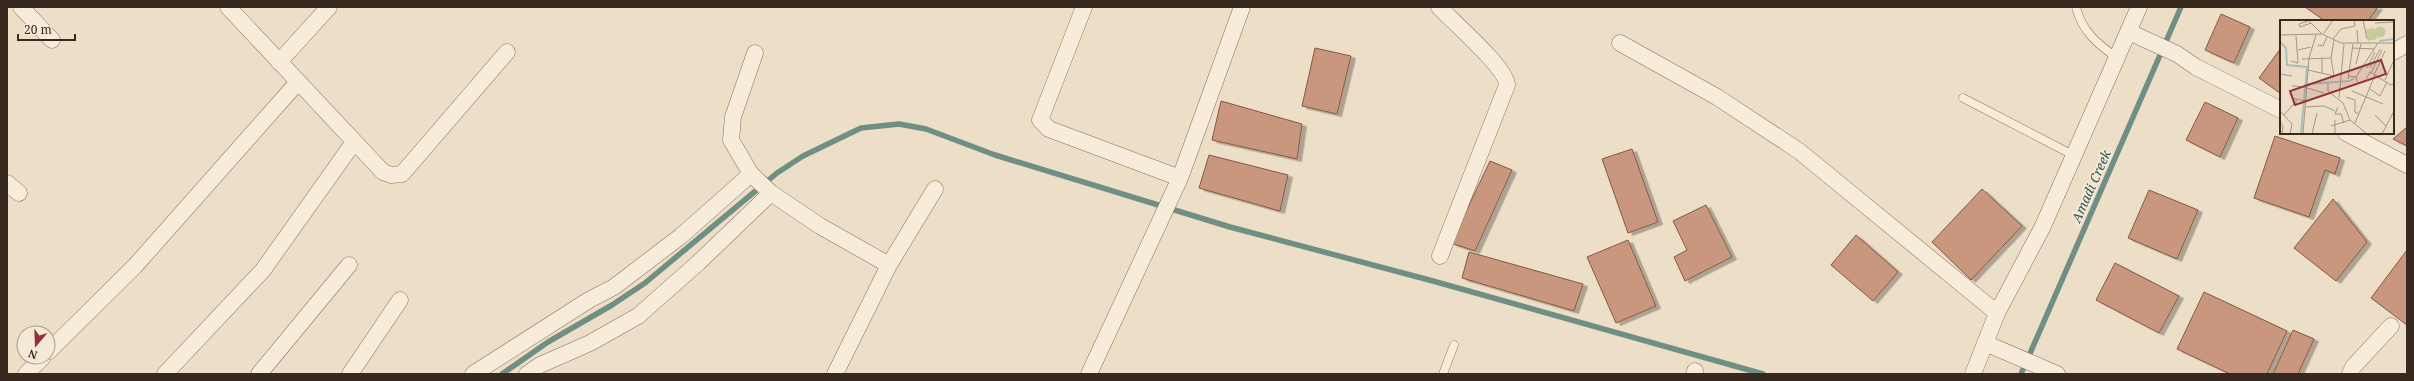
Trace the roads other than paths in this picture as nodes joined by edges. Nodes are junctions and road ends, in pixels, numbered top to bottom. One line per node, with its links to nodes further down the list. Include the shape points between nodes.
1 (21, 7): 10 (street)
2 (228, 7): 17 (street)
3 (329, 7): 17 (street)
4 (1084, 7): 26 (street, via 1040,120 1049,129)
5 (1242, 7): 26 (street)
6 (1438, 7): 29 (street, via 1493,61 1507,79 1507,85)
7 (2076, 7): 16 (lane, via 2079,20 2093,40)
8 (2139, 7): 9 (street)
9 (2129, 32): 16 (street); 20 (street, via 2177,54 2196,67)
10 (52, 40)
11 (1620, 43): 33 (street, via 1717,97 1799,151)
12 (2407, 44): 13 (street)
13 (2394, 51)
14 (507, 52): 22 (street, via 402,174 391,175 382,172)
15 (755, 53): 25 (street, via 733,117 731,140)
16 (2117, 58): 23 (street)
17 (279, 62): 18 (street)
18 (298, 82): 22 (street); 36 (street, via 135,266)
19 (1963, 98): 23 (lane)
20 (2280, 109)
21 (2348, 134): 24 (street)
22 (354, 142): 41 (street, via 263,270)
23 (2075, 156): 33 (street, via 2043,226)
24 (2407, 165)
25 (751, 174): 28 (street); 44 (street, via 681,236 614,288 589,300)
26 (1177, 186): 47 (street)
27 (935, 189): 31 (street)
28 (771, 193): 31 (street, via 820,226); 45 (street, via 638,316)
29 (1440, 256)
30 (349, 265): 42 (street)
31 (890, 265): 46 (street)
32 (400, 300): 43 (street)
33 (1997, 313): 35 (street)
34 (2391, 326): 50 (street, via 2358,361)
35 (1986, 343): 39 (street); 49 (street)
36 (56, 344)
37 (1454, 345): 48 (lane)
38 (35, 365): 40 (street)
39 (2051, 372)
40 (26, 374)
41 (165, 374)
42 (259, 374)
43 (350, 374)
44 (473, 374)
45 (527, 374)
46 (835, 374)
47 (1089, 374)
48 (1443, 374)
49 (1973, 374)
50 (2350, 374)

